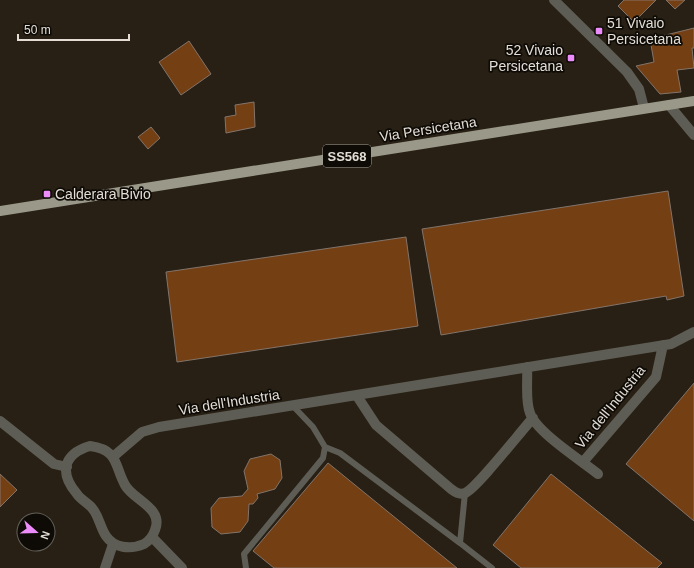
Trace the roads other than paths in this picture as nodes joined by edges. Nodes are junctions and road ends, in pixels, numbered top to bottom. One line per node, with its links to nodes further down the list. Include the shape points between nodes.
1 (554, 0): 4 (street, via 627,72 639,89)
2 (694, 101): 3 (main road, Via Persicetana / SS568)
3 (669, 105): 4 (main road, Via Persicetana / SS568); 5 (street)
4 (644, 108): 6 (main road, Via Persicetana / SS568)
5 (694, 135)
6 (0, 211)
7 (694, 332): 8 (street, Via dell'Industria, via 672,344)
8 (663, 345): 9 (street, Via dell'Industria); 16 (street, Via dell'Industria, via 656,377)
9 (528, 367): 10 (street, Via dell'Industria); 12 (street, via 530,414)
10 (357, 396): 11 (street, Via dell'Industria); 19 (street, via 376,425 451,489 459,494)
11 (293, 406): 14 (lane, via 313,427); 15 (street, Via dell'Industria, via 159,427 142,432)
12 (533, 418): 16 (street, Via dell'Industria, via 555,441); 19 (street, via 477,484)
13 (0, 421): 17 (street, via 54,464)
14 (325, 447): 21 (lane, via 340,453); 25 (lane, via 323,458 244,554)
15 (114, 456): 17 (street, via 101,448 90,446 71,455); 20 (street, via 126,486 150,508 155,517 156,527)
16 (583, 462): 18 (street, Via dell'Industria)
17 (66, 467): 22 (street, via 66,476 70,484 96,513 106,536)
18 (598, 474)
19 (465, 493): 21 (lane)
20 (152, 537): 22 (street, via 145,544 136,547); 24 (street)
21 (460, 543): 26 (lane)
22 (113, 544): 23 (street)
23 (105, 568)
24 (182, 568)
25 (246, 568)
26 (492, 568)

